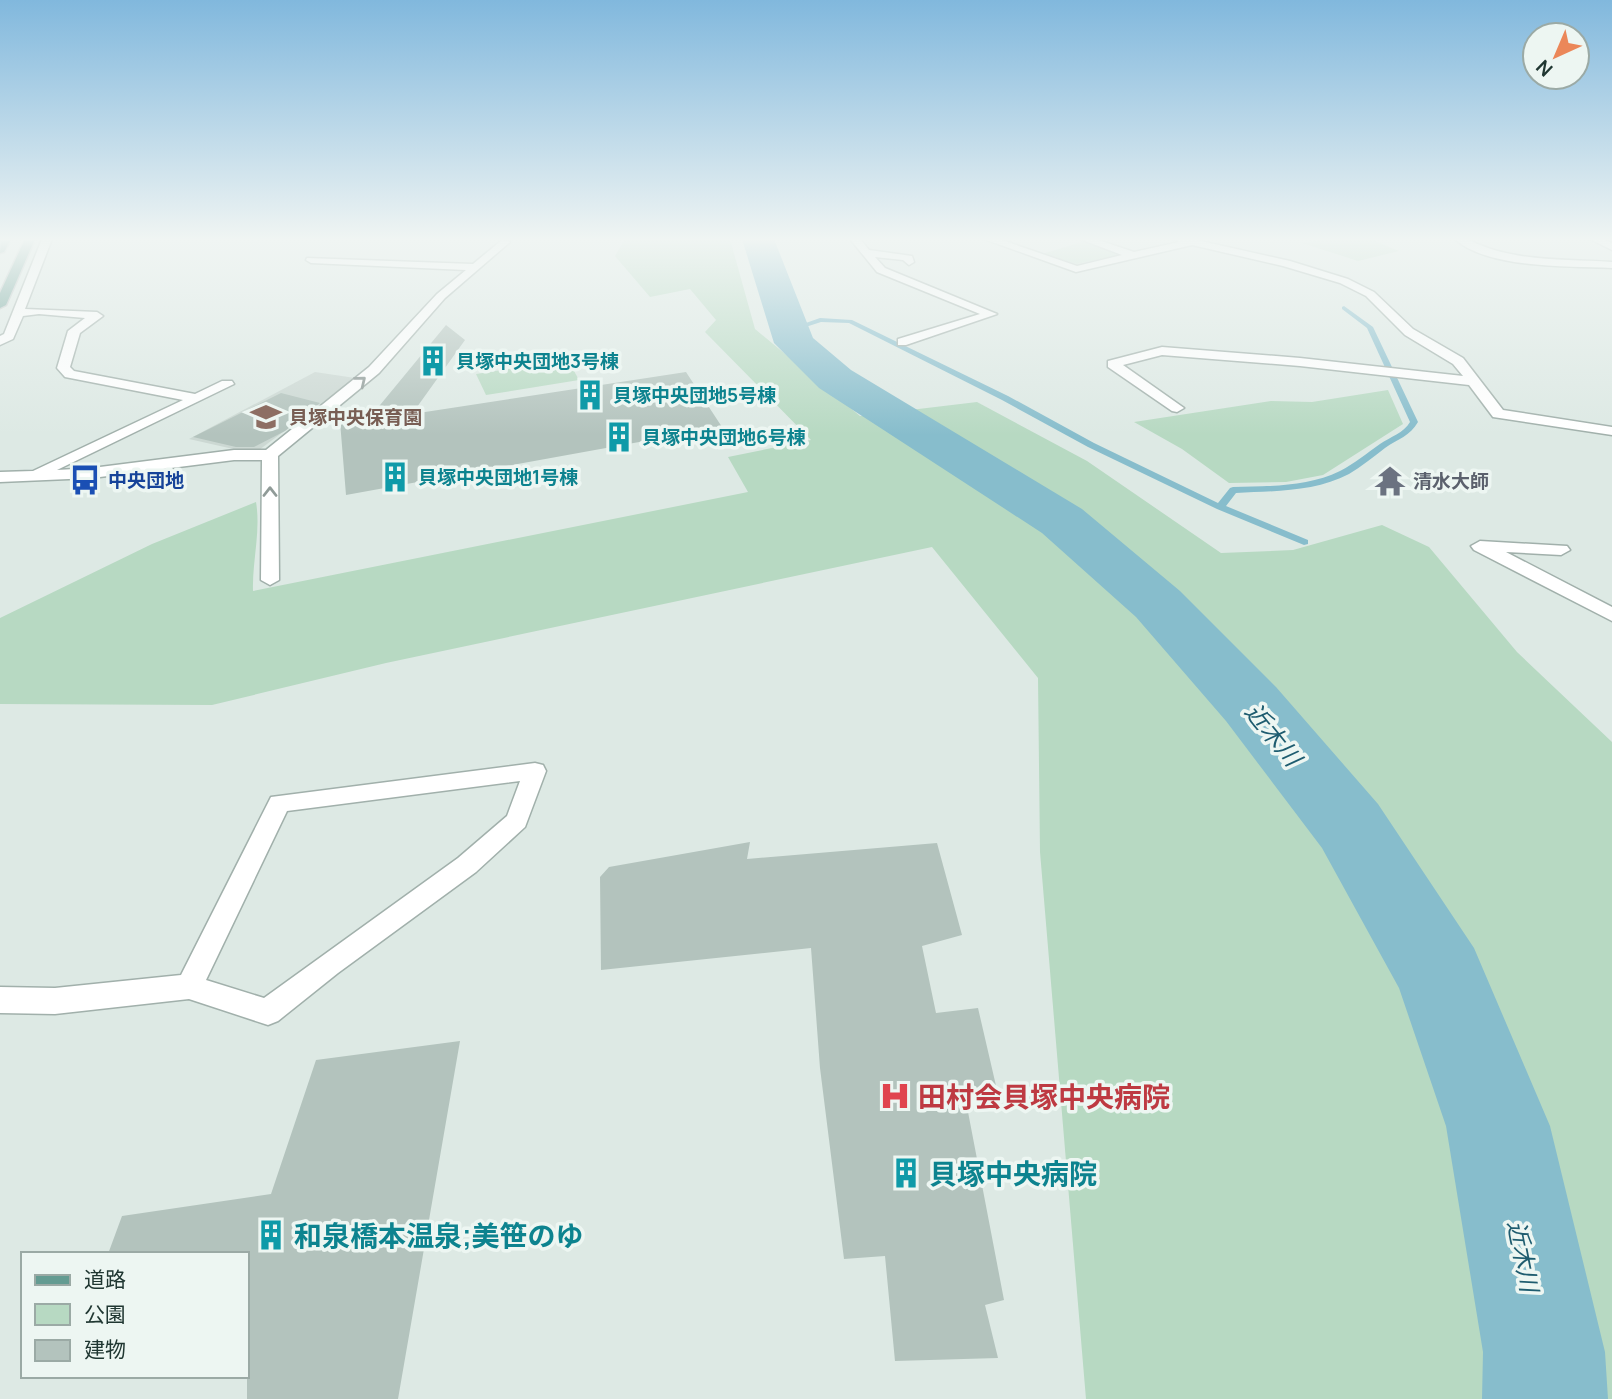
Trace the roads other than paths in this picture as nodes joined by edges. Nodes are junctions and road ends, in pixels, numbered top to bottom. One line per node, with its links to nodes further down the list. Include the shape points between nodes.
1 (21, 304): 5 (street)
2 (434, 304): 13 (street, one-way to 2, via 374,370)
3 (967, 304): 7 (street, via 991,314)
4 (1381, 304): 8 (street, via 1409,332 1458,361)
5 (18, 313): 6 (street, via 9,336); 10 (street, via 97,316 74,331 63,368 70,374)
6 (0, 341)
7 (902, 342)
8 (1473, 381): 11 (street, via 1162,351 1113,364); 12 (street, via 1498,414)
9 (227, 384): 10 (street)
10 (195, 398): 15 (street)
11 (1177, 408)
12 (1612, 431)
13 (270, 455): 15 (street); 17 (street, one-way to 13)
14 (0, 477): 15 (street)
15 (29, 477)
16 (1561, 550): 18 (street, via 1480,546)
17 (270, 580)
18 (1612, 615)
19 (189, 987): 19 (street, via 279,803 535,771 517,821 467,865 268,1012); 20 (street, via 55,1001)
20 (0, 1000)

